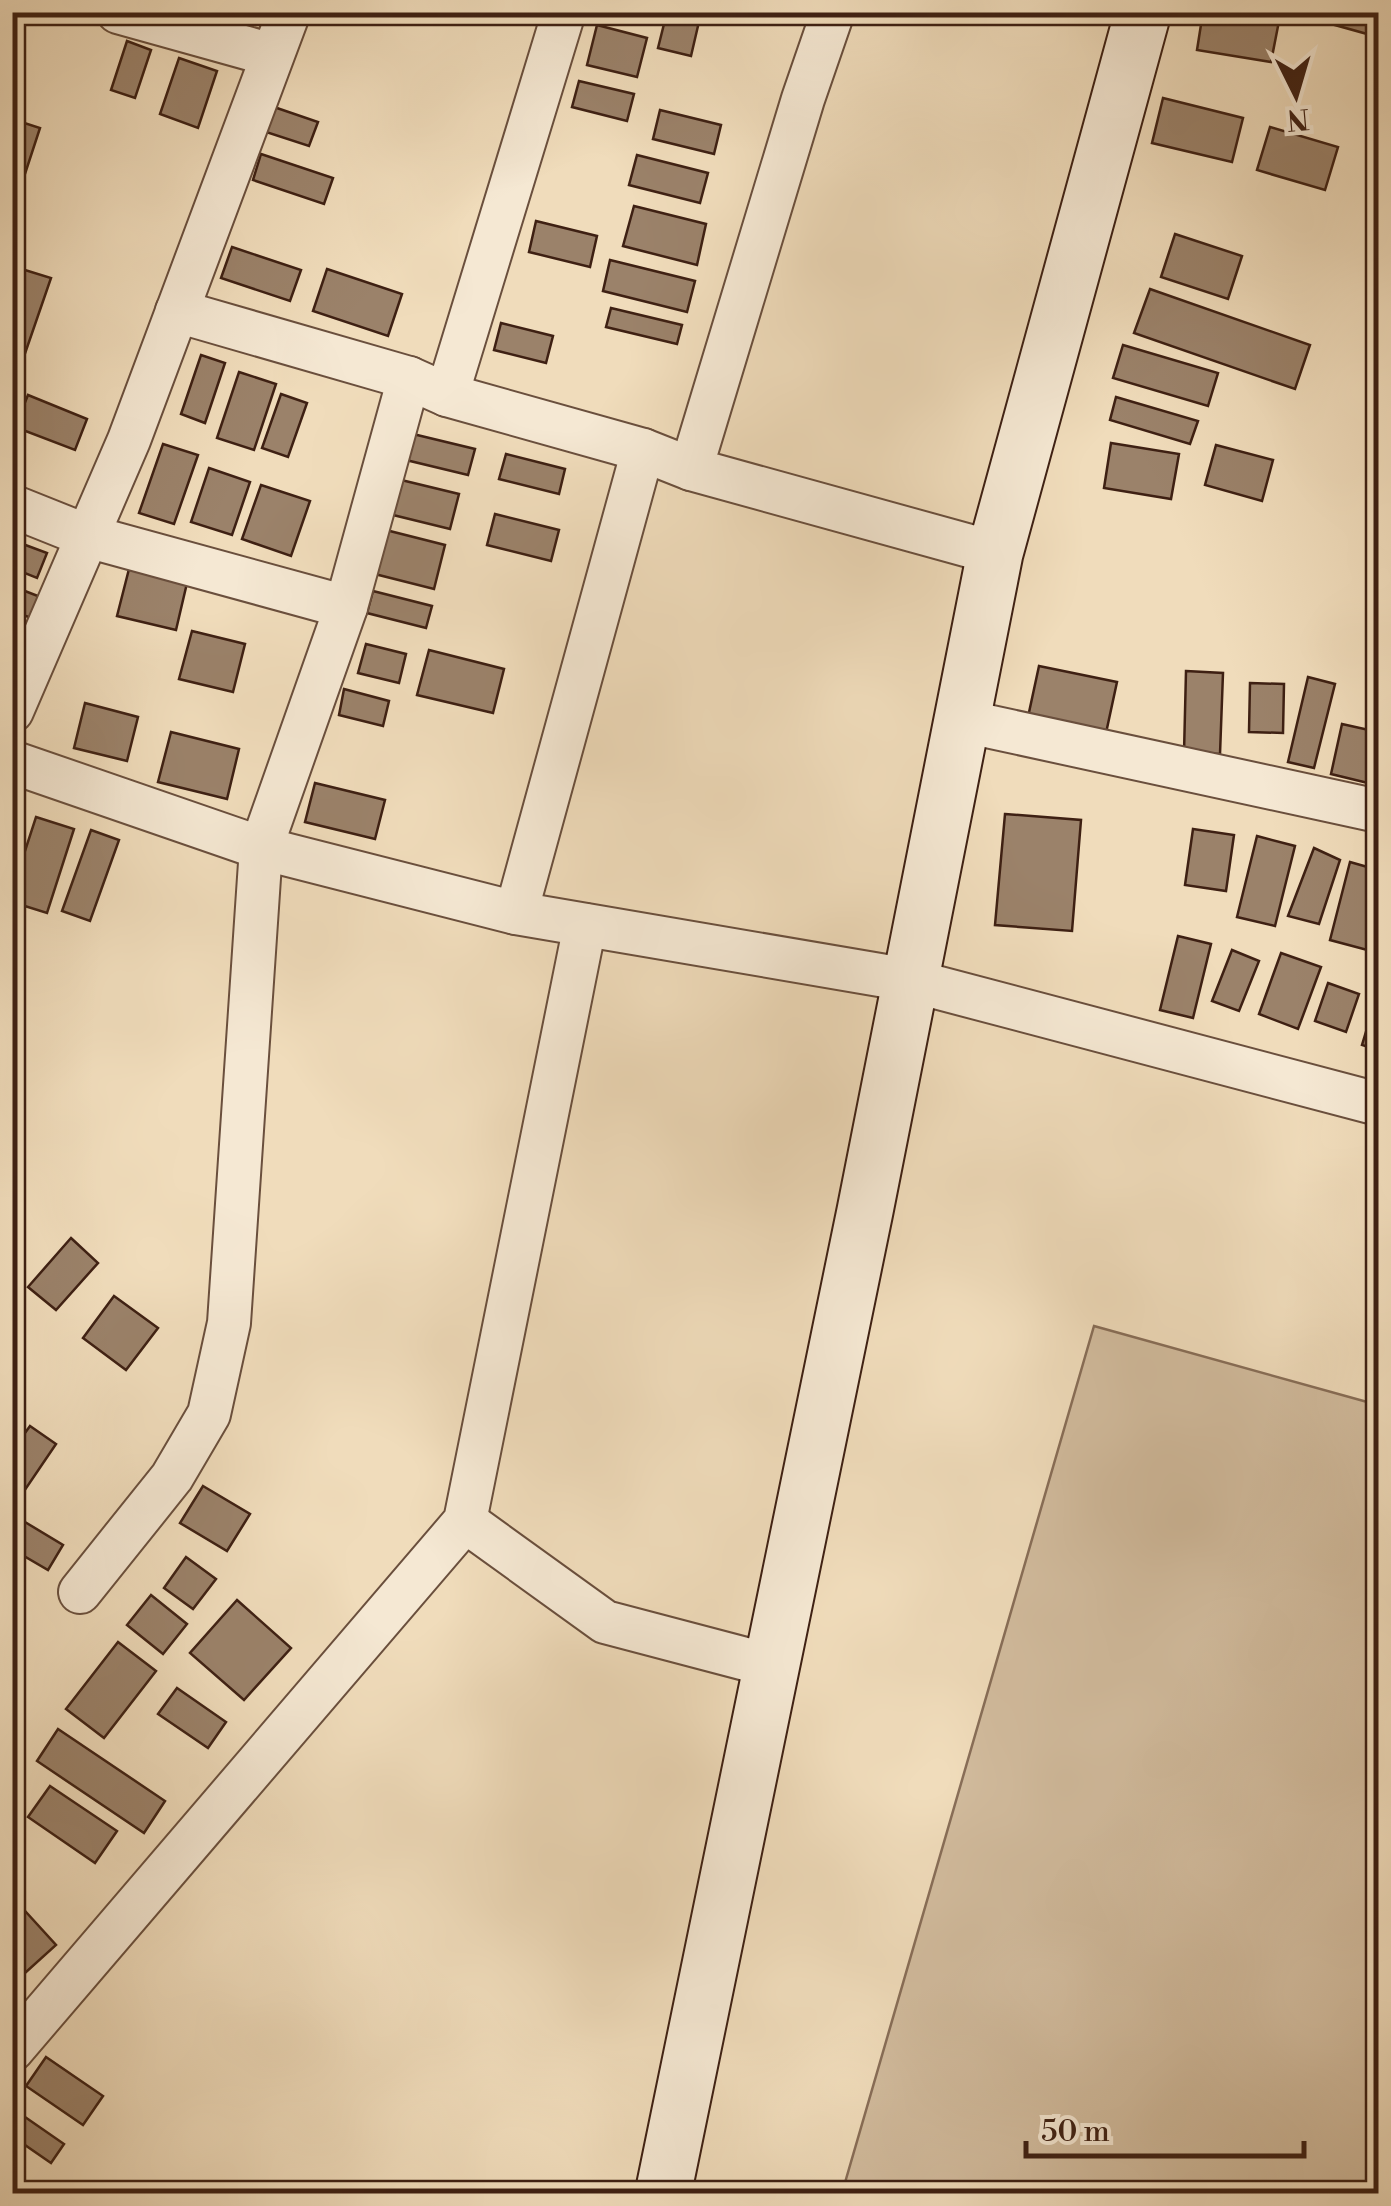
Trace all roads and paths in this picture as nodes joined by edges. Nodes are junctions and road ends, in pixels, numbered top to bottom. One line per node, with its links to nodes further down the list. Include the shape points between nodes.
1 (118, 12): 6 (street)
2 (288, 12): 6 (street)
3 (564, 12): 8 (street)
4 (833, 12): 10 (street)
5 (1143, 12): 13 (street)
6 (272, 55): 7 (street)
7 (176, 311): 8 (street); 12 (street)
8 (428, 386): 9 (street); 14 (street)
9 (643, 450): 10 (street); 20 (street)
10 (690, 469): 13 (street)
11 (12, 506): 12 (street)
12 (87, 536): 14 (street); 15 (street)
13 (994, 553): 16 (street)
14 (346, 607): 19 (street)
15 (12, 712)
16 (959, 720): 18 (street); 22 (street)
17 (12, 762): 19 (street)
18 (1378, 811)
19 (262, 848): 20 (street); 25 (street, via 229,1323 209,1414 172,1477)
20 (516, 913): 21 (street)
21 (584, 925): 22 (street); 24 (street)
22 (909, 980): 23 (street); 26 (street)
23 (1378, 1104)
24 (465, 1521): 26 (street, via 605,1622); 27 (street)
25 (80, 1592)
26 (772, 1666): 28 (street)
27 (12, 2050)
28 (663, 2194)

